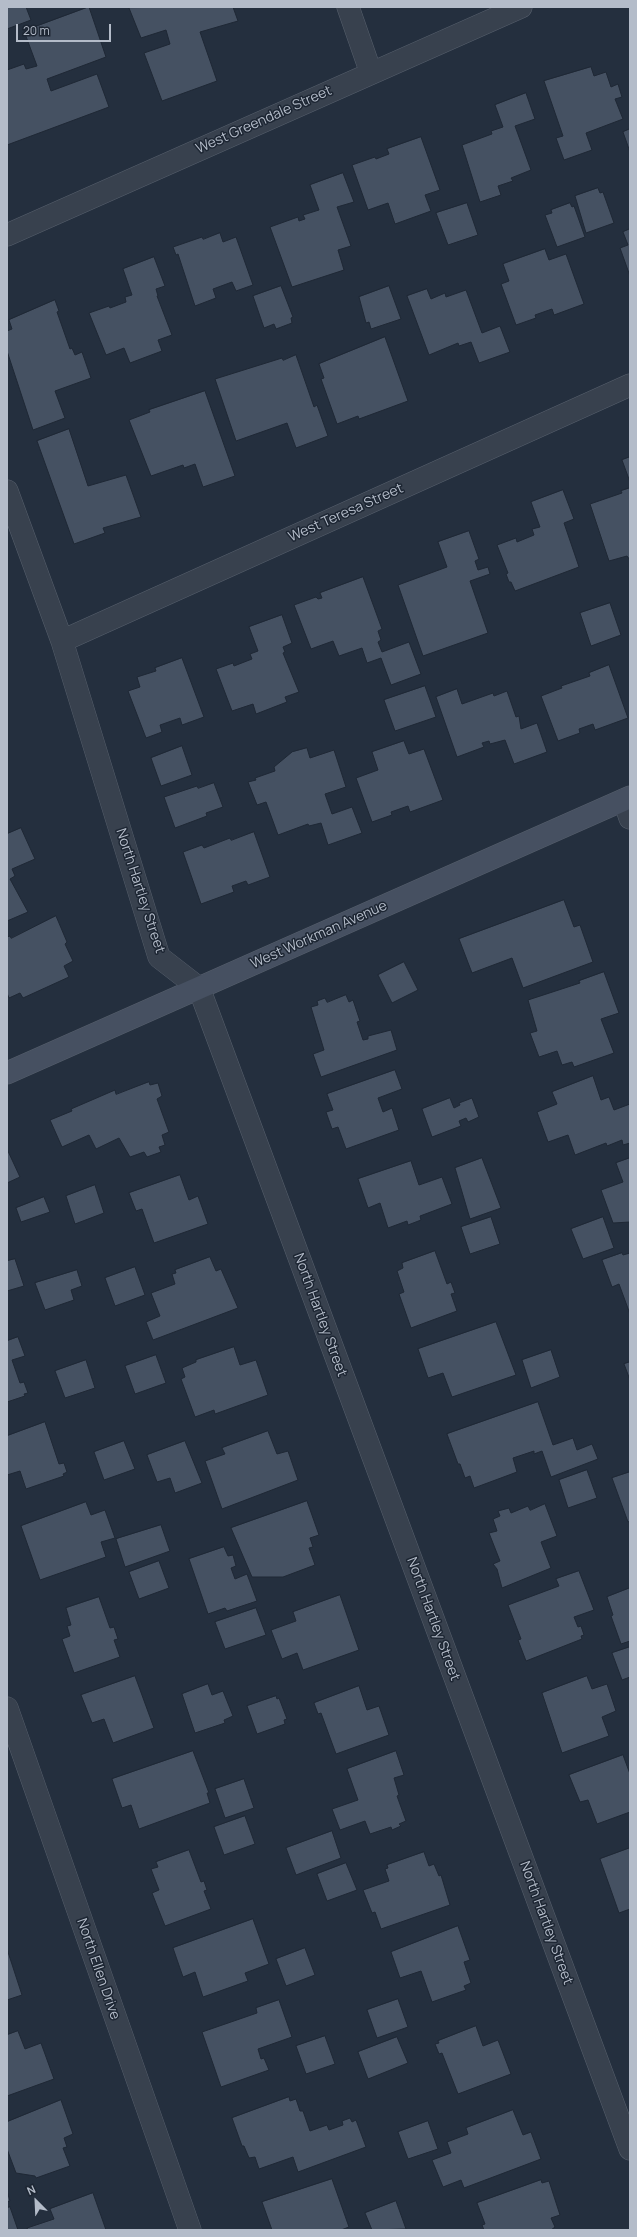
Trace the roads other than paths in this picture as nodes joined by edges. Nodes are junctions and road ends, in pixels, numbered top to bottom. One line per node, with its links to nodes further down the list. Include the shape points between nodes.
1 (348, 7): 3 (street)
2 (521, 7): 3 (street, West Greendale Street)
3 (371, 73): 4 (street, West Greendale Street)
4 (7, 234)
5 (630, 385): 7 (street, West Teresa Street)
6 (7, 491): 7 (street, North Hartley Street)
7 (62, 641): 9 (street, North Hartley Street, via 159,957)
8 (628, 805): 9 (street, West Workman Avenue)
9 (199, 988): 10 (street, West Workman Avenue); 12 (street, North Hartley Street)
10 (7, 1073)
11 (7, 1708): 13 (street, North Ellen Drive)
12 (630, 2149)
13 (190, 2230)

